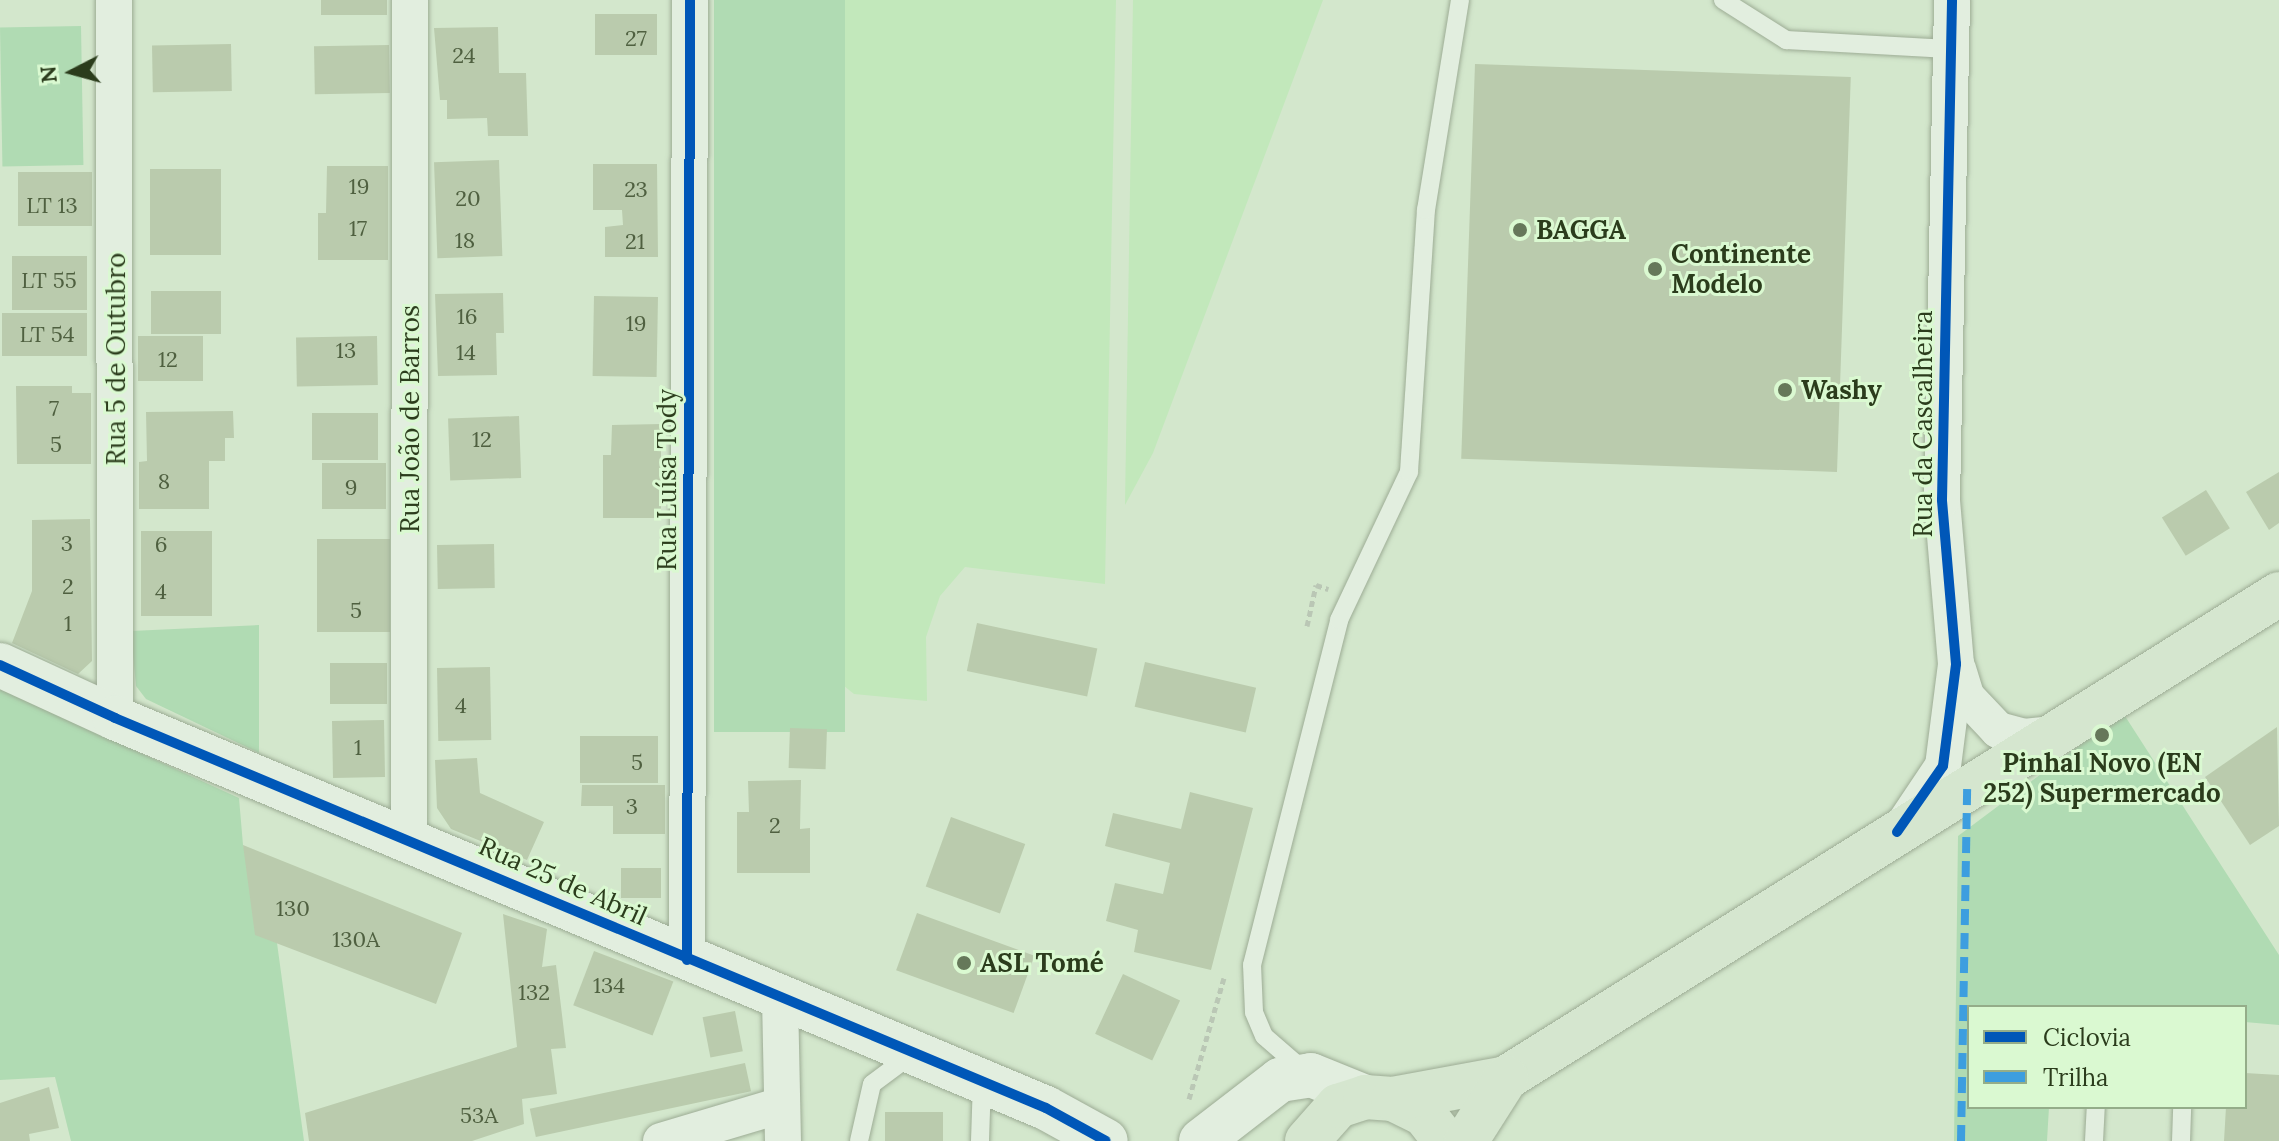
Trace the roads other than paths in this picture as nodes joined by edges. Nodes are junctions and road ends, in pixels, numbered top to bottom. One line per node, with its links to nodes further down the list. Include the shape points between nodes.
1 (114, 0): 11 (street, Rua 5 de Outubro)
2 (410, 0): 14 (street, Rua João de Barros)
3 (690, 0): 15 (street, Rua Luísa Tody)
4 (1460, 0): 18 (lane, via 1426,210 1409,472 1339,620 1252,965 1254,1012 1264,1036 1277,1053)
5 (1723, 0): 7 (lane, via 1786,40)
6 (1952, 0): 7 (street, Rua da Cascalheira)
7 (1949, 49): 9 (street, Rua da Cascalheira, via 1942,500)
8 (2279, 594): 12 (main road)
9 (1956, 664): 12 (street, Rua da Cascalheira, via 1966,696 1998,730 2024,737); 13 (street, Rua da Cascalheira, via 1943,766)
10 (0, 665): 11 (street, Rua 25 de Abril)
11 (115, 718): 14 (street, Rua 25 de Abril)
12 (2054, 734): 13 (main road)
13 (1897, 832): 19 (main road)
14 (409, 837): 15 (street, Rua 25 de Abril)
15 (687, 960): 16 (street, Rua 25 de Abril)
16 (780, 998): 17 (street, Rua 25 de Abril); 22 (street)
17 (913, 1053): 20 (street, Rua 25 de Abril); 28 (lane, via 872,1084)
18 (1311, 1075): 21 (street); 31 (street, via 1280,1080)
19 (1506, 1078): 21 (main road); 33 (main road)
20 (982, 1082): 29 (lane); 30 (street, Rua 25 de Abril)
21 (1379, 1098): 25 (main road, via 1338,1106); 32 (main road, via 1424,1114)
22 (782, 1105): 26 (street); 27 (street)
23 (2096, 1109): 34 (lane)
24 (2182, 1109): 35 (lane)
25 (1309, 1135)
26 (661, 1141)
27 (783, 1141)
28 (859, 1141)
29 (980, 1141)
30 (1106, 1141)
31 (1201, 1141)
32 (1445, 1141)
33 (1466, 1141)
34 (2094, 1141)
35 (2181, 1141)

